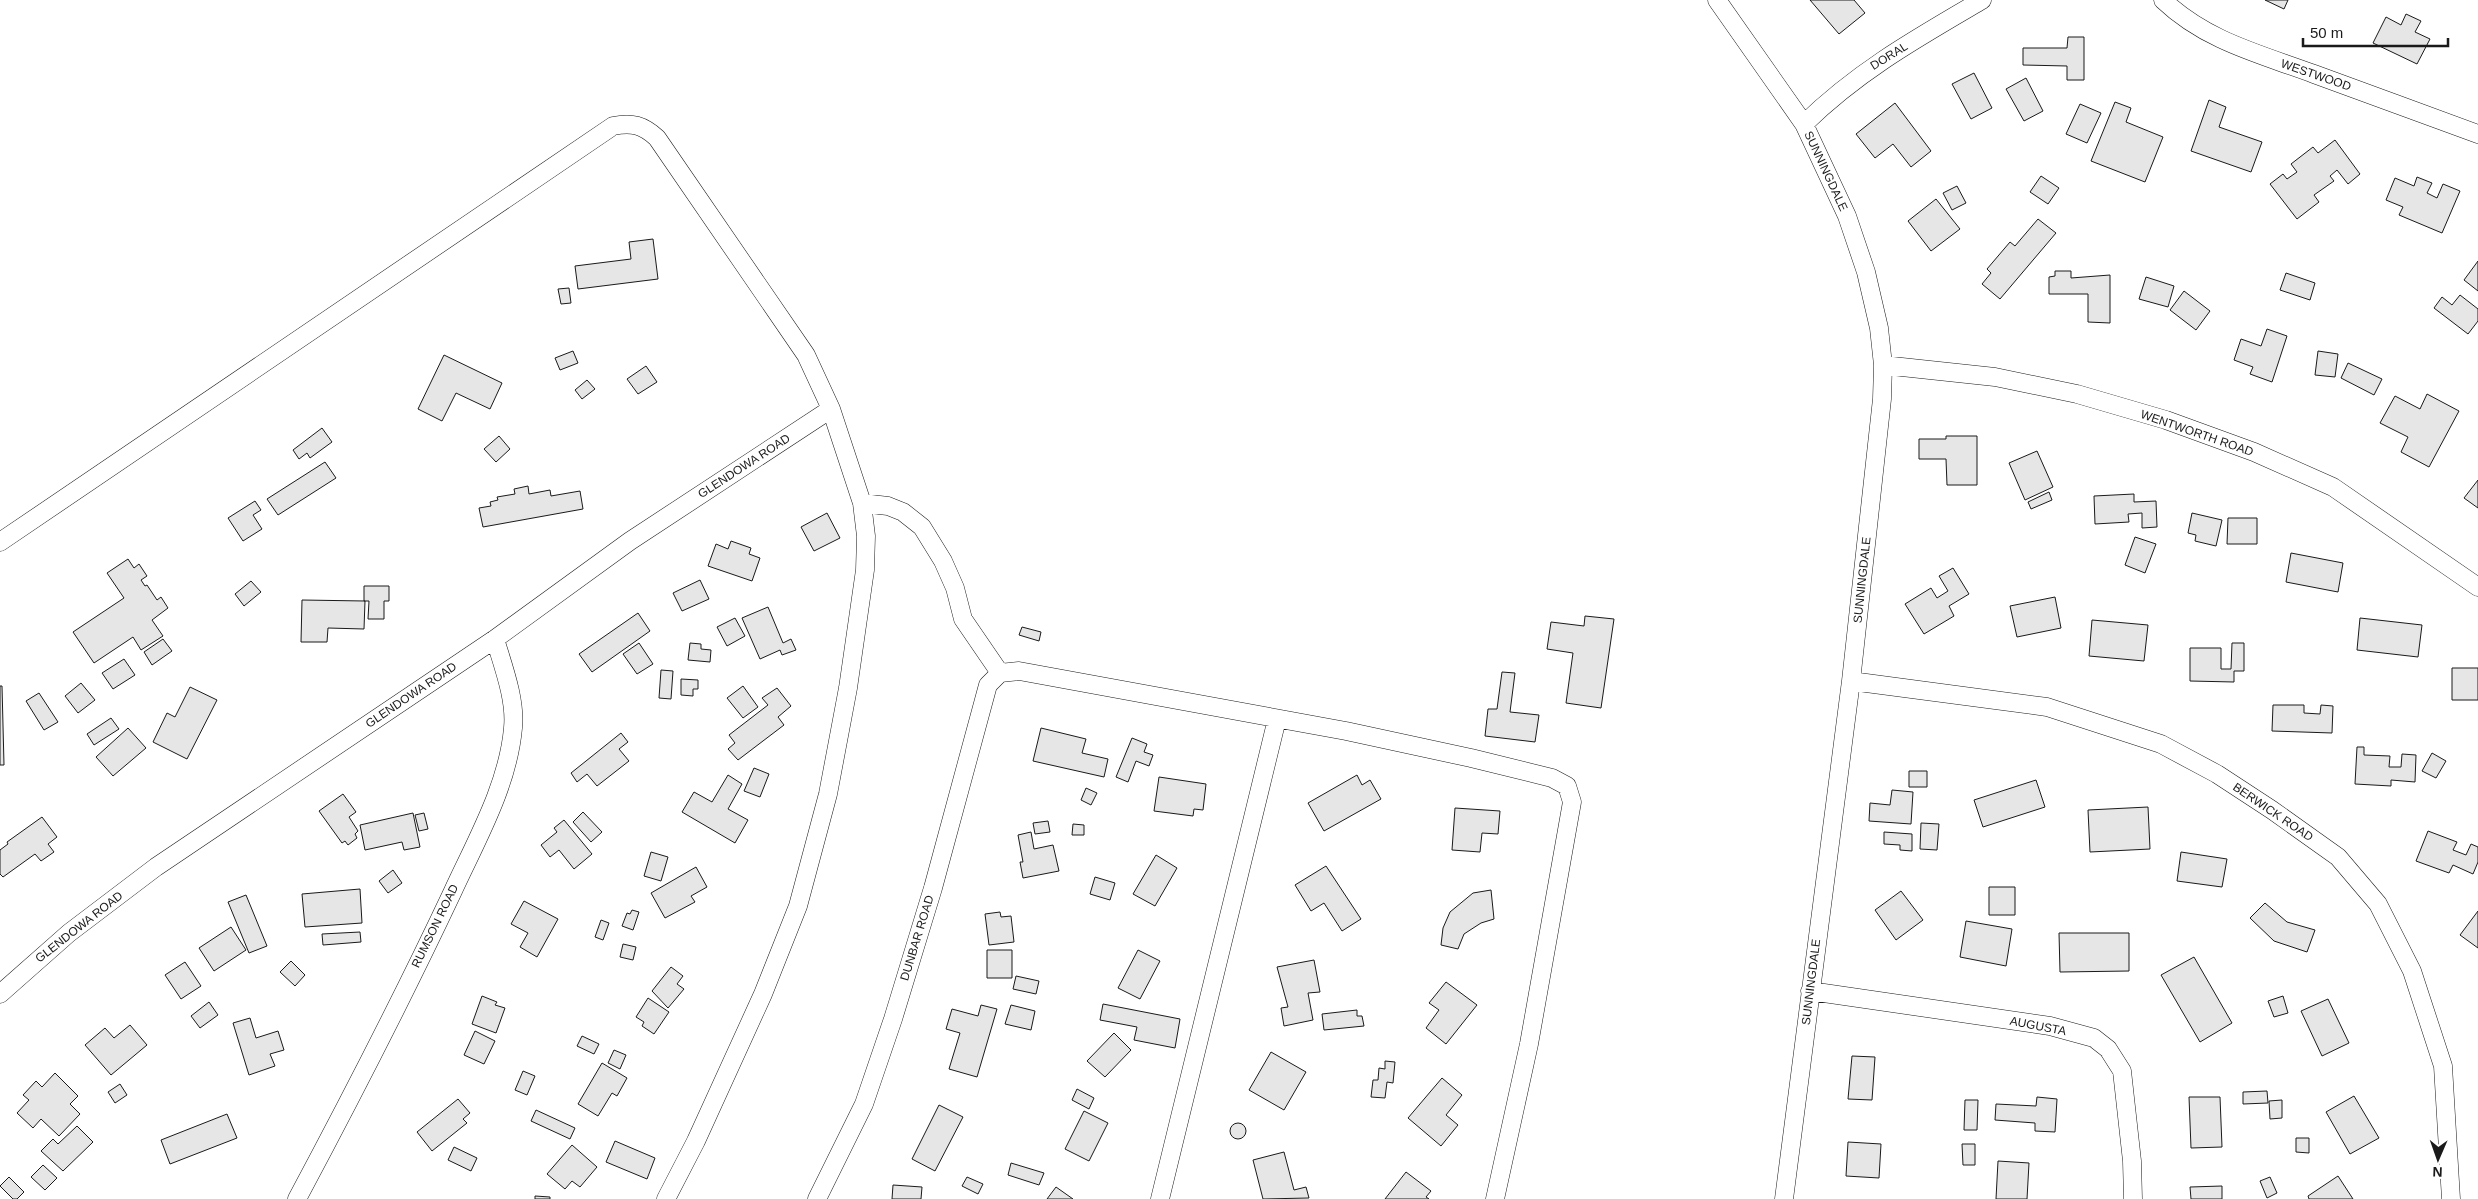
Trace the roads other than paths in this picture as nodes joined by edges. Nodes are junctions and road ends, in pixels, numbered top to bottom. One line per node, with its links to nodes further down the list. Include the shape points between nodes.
1 (1717, 0): 4 (street, SUNNINGDALE)
2 (1982, 0): 4 (street, DORAL, via 1865,71)
3 (2162, 0): 5 (street, WESTWOOD, via 2200,30 2246,50)
4 (1804, 124): 6 (street, SUNNINGDALE, via 1847,216 1866,272 1879,328)
5 (2478, 134)
6 (1883, 365): 10 (street, WENTWORTH ROAD, via 1995,378 2077,394 2166,420 2254,452 2333,487); 13 (street, SUNNINGDALE)
7 (830, 409): 8 (street); 9 (street, via 806,355 657,138 648,129 626,123 613,126); 11 (street, GLENDOWA ROAD, via 630,540)
8 (862, 503): 12 (street, via 888,506 903,512 922,527 947,570 963,619); 18 (street, via 866,536 865,570 848,688 828,794 798,906 763,994)
9 (0, 542)
10 (2478, 587)
11 (495, 639): 16 (street, GLENDOWA ROAD, via 156,867 69,933); 17 (street, RUMSON ROAD, via 508,680 514,726 505,768 489,814 440,918)
12 (1000, 673): 14 (street, via 1019,671); 19 (street, DUNBAR ROAD, via 988,685 933,888 864,1104)
13 (1851, 682): 15 (street, SUNNINGDALE); 24 (street, BERWICK ROAD, via 2047,707 2161,744 2225,779 2338,857 2378,904 2416,980 2444,1066)
14 (1277, 719): 20 (street); 21 (street, via 1471,758 1552,778 1567,786 1572,802 1529,1044)
15 (1810, 991): 22 (street, SUNNINGDALE); 23 (street, AUGUSTA, via 2050,1026 2094,1038 2108,1050 2122,1071)
16 (0, 994)
17 (297, 1199)
18 (666, 1199)
19 (817, 1199)
20 (1160, 1199)
21 (1495, 1199)
22 (1784, 1199)
23 (2133, 1199)
24 (2451, 1199)

